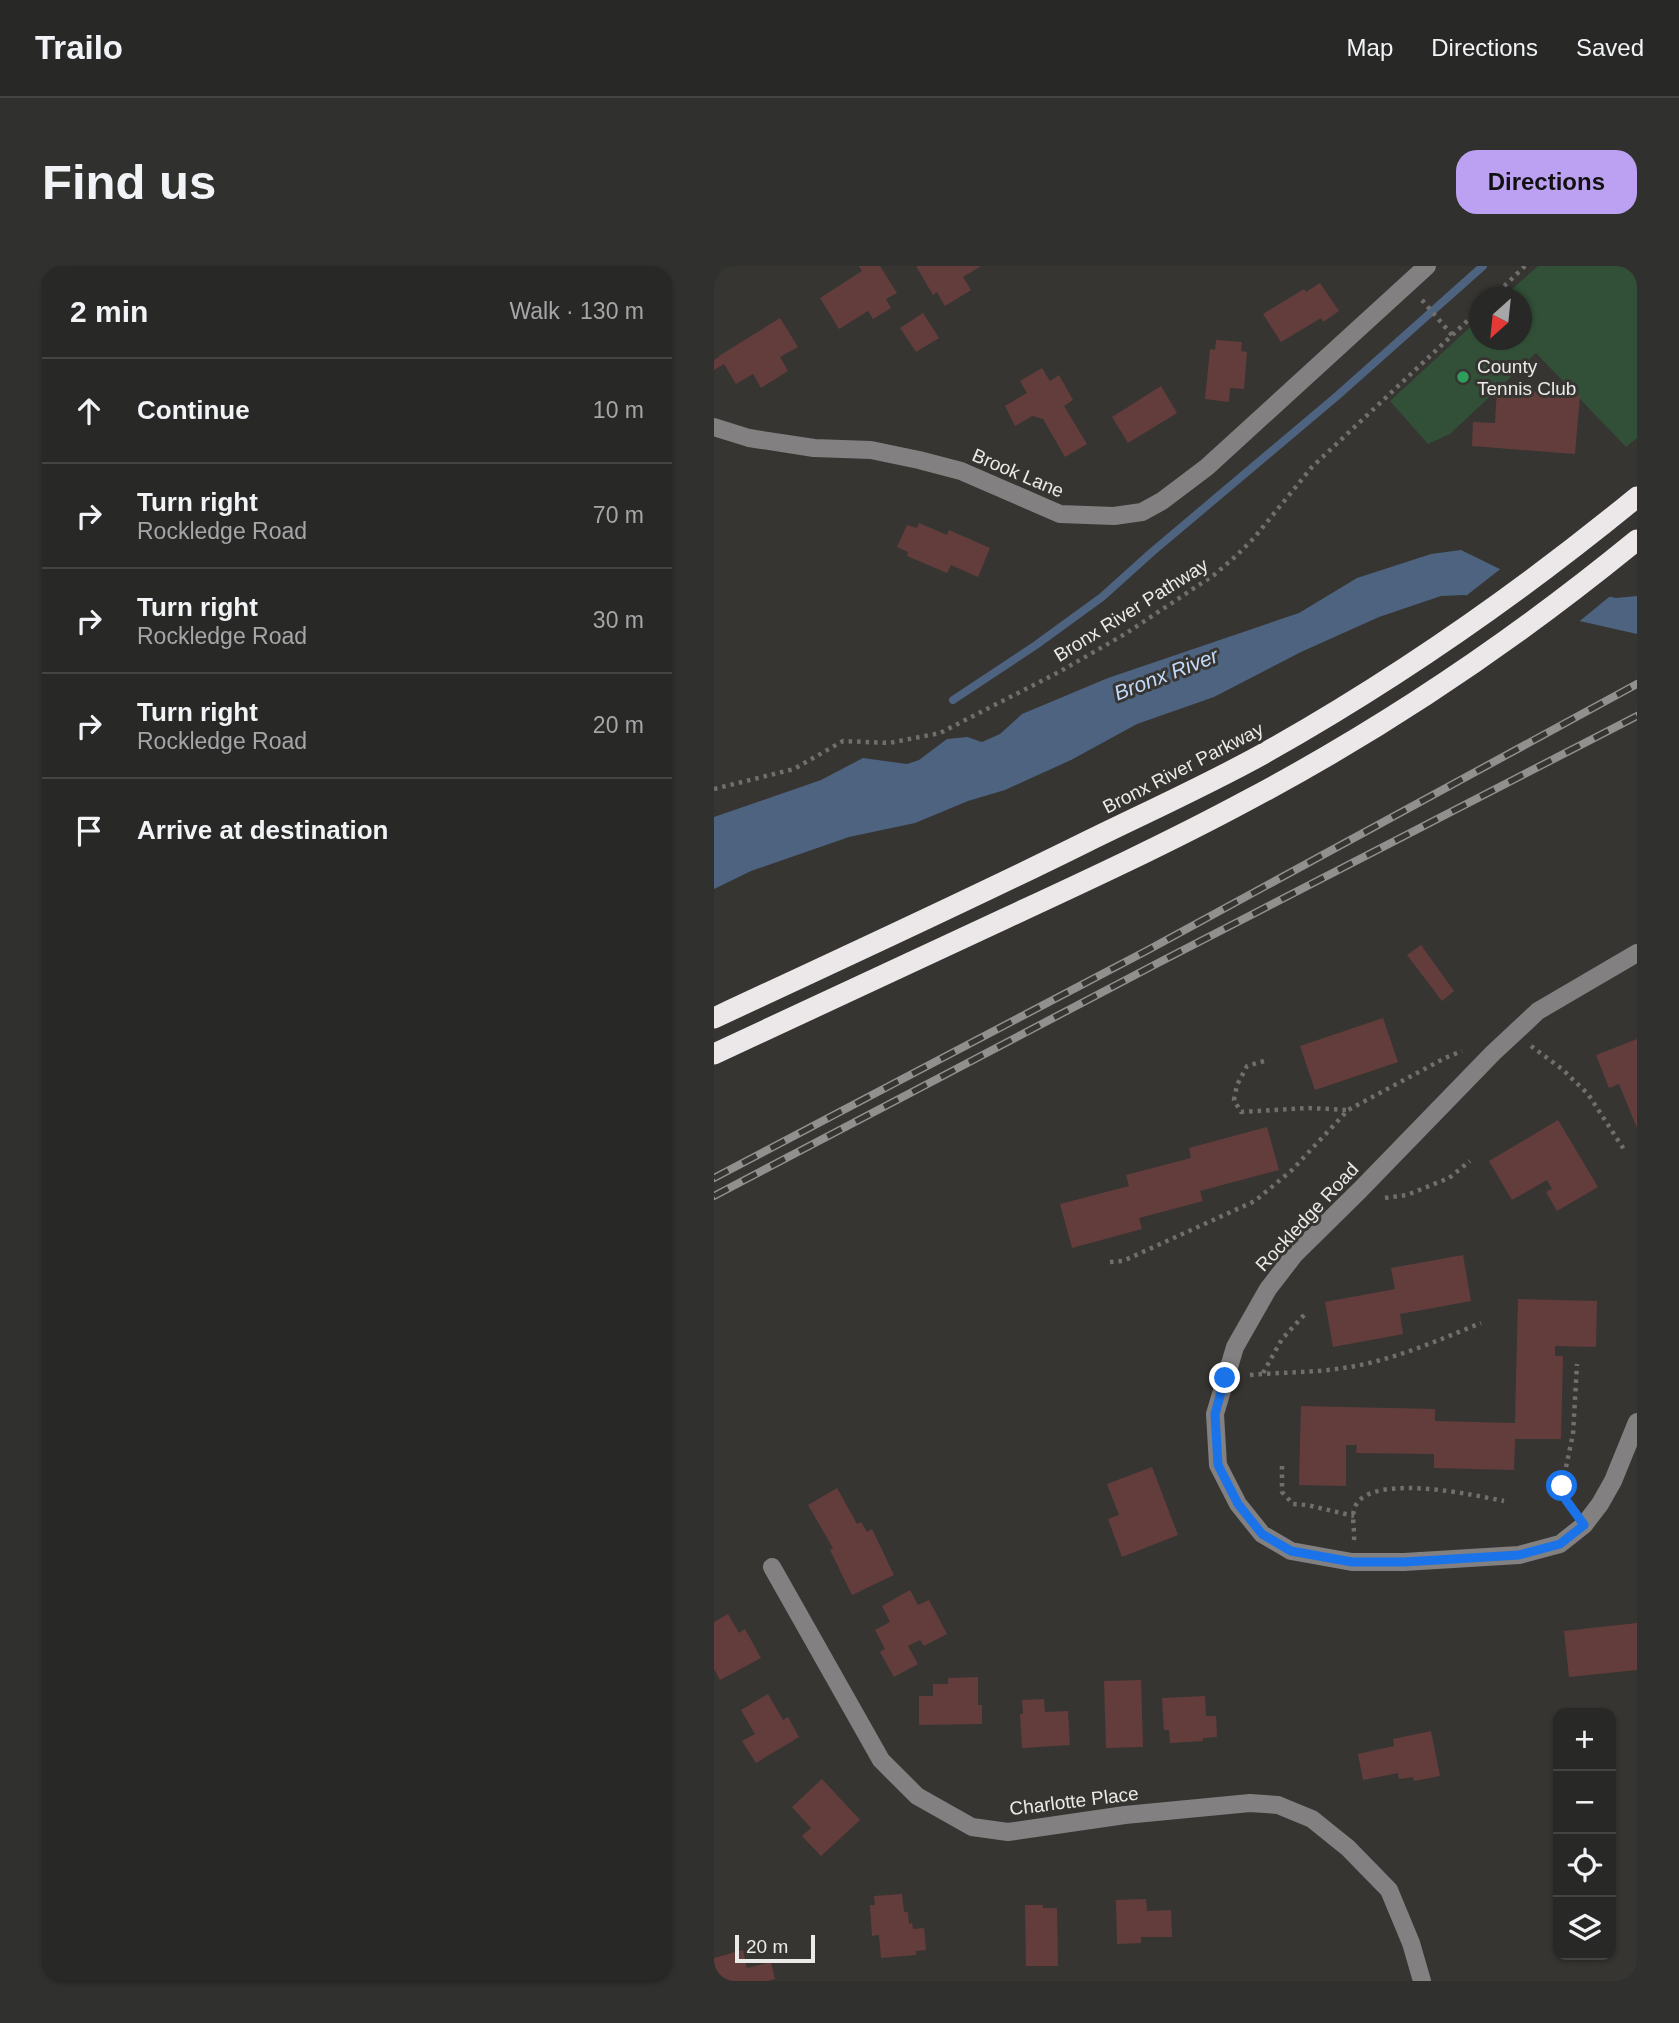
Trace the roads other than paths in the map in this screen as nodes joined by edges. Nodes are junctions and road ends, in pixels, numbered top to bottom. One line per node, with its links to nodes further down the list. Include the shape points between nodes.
1 (1427, 266): 2 (street, Brook Lane, via 1207,467 1163,502 1142,512 1060,514 961,471 919,460 871,450 749,438)
2 (714, 427)
3 (1637, 497): 6 (highway, Bronx River Parkway, via 1439,646 1224,775)
4 (1637, 540): 7 (highway, via 1420,699 1251,799)
5 (1637, 953): 8 (street, Rockledge Road, via 1538,1011 1513,1033 1295,1254 1268,1289 1235,1347 1215,1414 1218,1465 1238,1504 1262,1534 1291,1551 1352,1562 1519,1555 1560,1544 1584,1525 1600,1504)
6 (714, 1018)
7 (714, 1054)
8 (1637, 1422)
9 (772, 1567): 10 (street, Charlotte Place, via 881,1760 917,1796 972,1827 1008,1832 1125,1815 1250,1803 1278,1805 1312,1819 1389,1890)
10 (1422, 1981)

